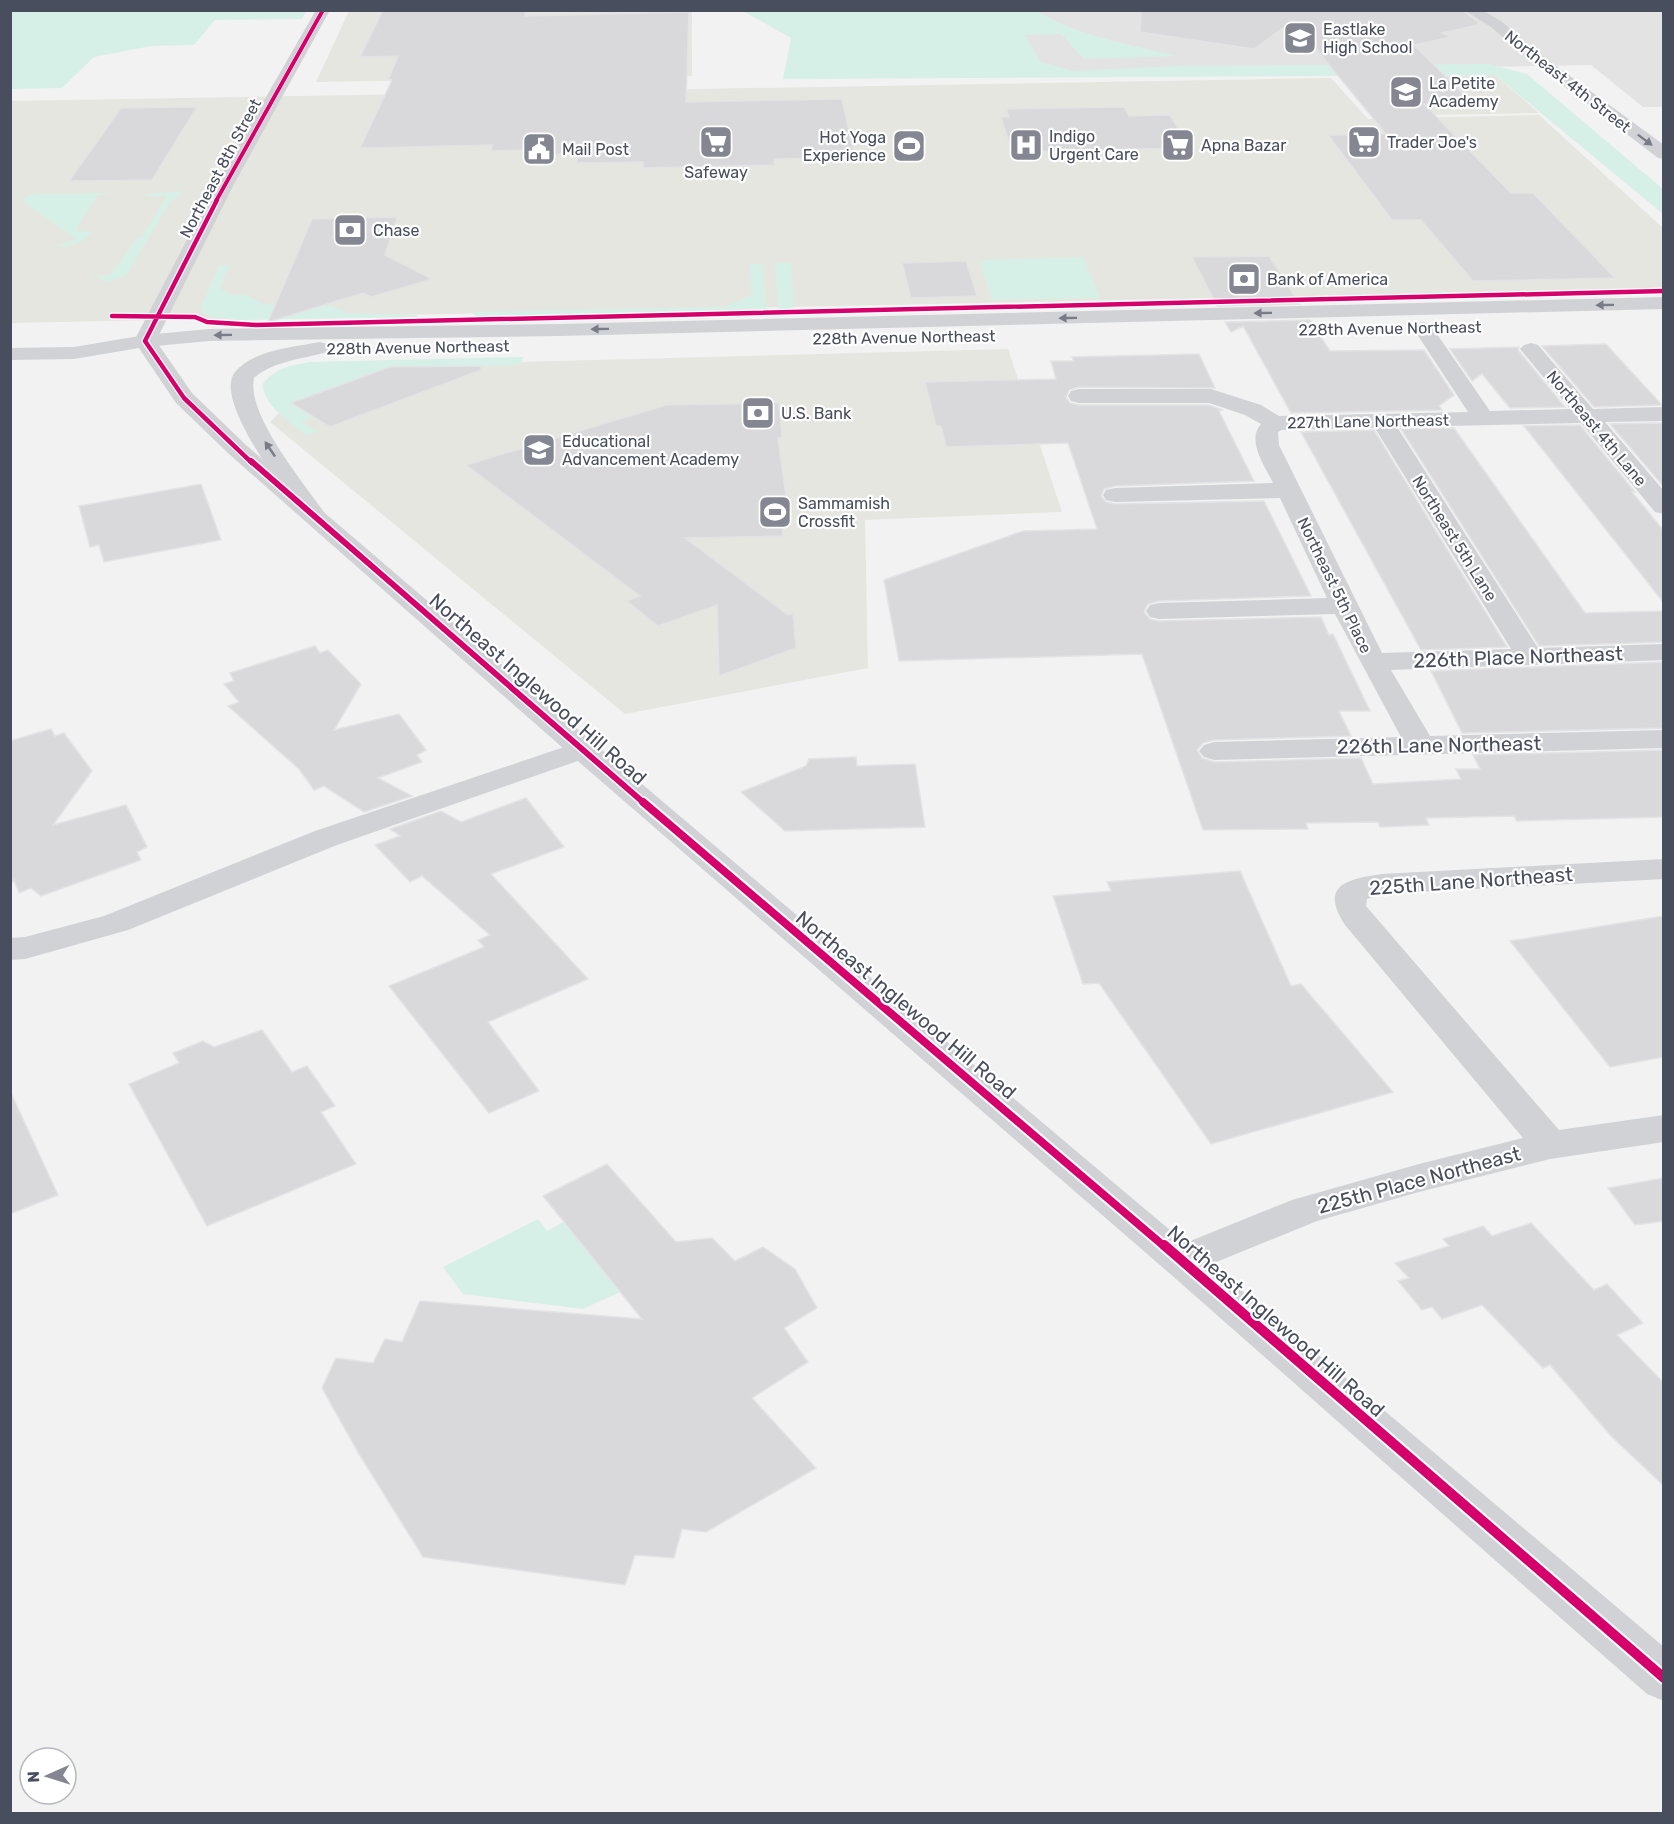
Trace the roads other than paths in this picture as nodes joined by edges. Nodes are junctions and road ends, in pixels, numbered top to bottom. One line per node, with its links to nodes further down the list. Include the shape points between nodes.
1 (323, 10): 11 (street, Northeast 8th Street, via 224,186)
2 (1471, 10): 3 (street, Northeast 4th Street, one-way to 3, via 1496,24)
3 (1664, 154)
4 (1664, 303): 5 (main road, 228th Avenue Northeast, one-way to 5)
5 (1399, 310): 8 (main road, 228th Avenue Northeast, one-way to 8, via 952,320 920,327); 9 (main road, via 1397,318 1384,321 1335,322)
6 (1664, 322): 7 (main road, 228th Avenue Northeast)
7 (1423, 328): 9 (main road, 228th Avenue Northeast); 18 (street)
8 (819, 331): 9 (main road, 228th Avenue Northeast); 11 (main road, 228th Avenue Northeast, one-way to 11, via 209,335); 12 (main road, 228th Avenue Northeast, via 618,344)
9 (1267, 331)
10 (10, 339): 11 (main road, 228th Avenue Northeast, via 80,337)
11 (145, 341): 12 (main road, 228th Avenue Northeast, via 211,351); 14 (main road, 228th Avenue Northeast, via 74,353); 24 (street, Northeast Inglewood Hill Road, via 184,398)
12 (320, 348): 24 (main road, one-way to 12, via 251,422 240,384 253,368)
13 (1531, 349): 17 (street, Northeast 4th Lane)
14 (10, 354)
15 (1079, 396): 20 (street, 227th Lane Northeast, via 1210,396 1253,410)
16 (1664, 414): 17 (street, 227th Lane Northeast)
17 (1587, 416): 18 (street, 227th Lane Northeast); 23 (street, Northeast 4th Lane)
18 (1483, 418): 19 (street, 227th Lane Northeast)
19 (1382, 421): 20 (street, 227th Lane Northeast); 28 (street, Northeast 5th Lane)
20 (1275, 423): 21 (street, Northeast 5th Place, via 1267,431 1267,445)
21 (1289, 490): 22 (street); 25 (street, Northeast 5th Place)
22 (1115, 495)
23 (1664, 507)
24 (314, 515): 32 (street, Northeast Inglewood Hill Road)
25 (1344, 606): 26 (street); 29 (street, Northeast 5th Place)
26 (1159, 611)
27 (1664, 652): 28 (street, 226th Place Northeast)
28 (1529, 656): 29 (street, 226th Place Northeast)
29 (1373, 663): 31 (street, Northeast 5th Place)
30 (1664, 739): 31 (street, 226th Lane Northeast)
31 (1420, 744): 33 (street, 226th Lane Northeast)
32 (582, 750): 35 (street, via 326,838 116,922); 38 (street, Northeast Inglewood Hill Road)
33 (1214, 751)
34 (1664, 869): 37 (street, 225th Lane Northeast, via 1382,884 1363,887 1351,895 1350,906 1357,918)
35 (10, 949)
36 (1664, 1128): 37 (street, 225th Place Northeast)
37 (1550, 1145): 38 (street, 225th Place Northeast, via 1306,1210)
38 (1182, 1261): 39 (street, Northeast Inglewood Hill Road)
39 (1664, 1678)

